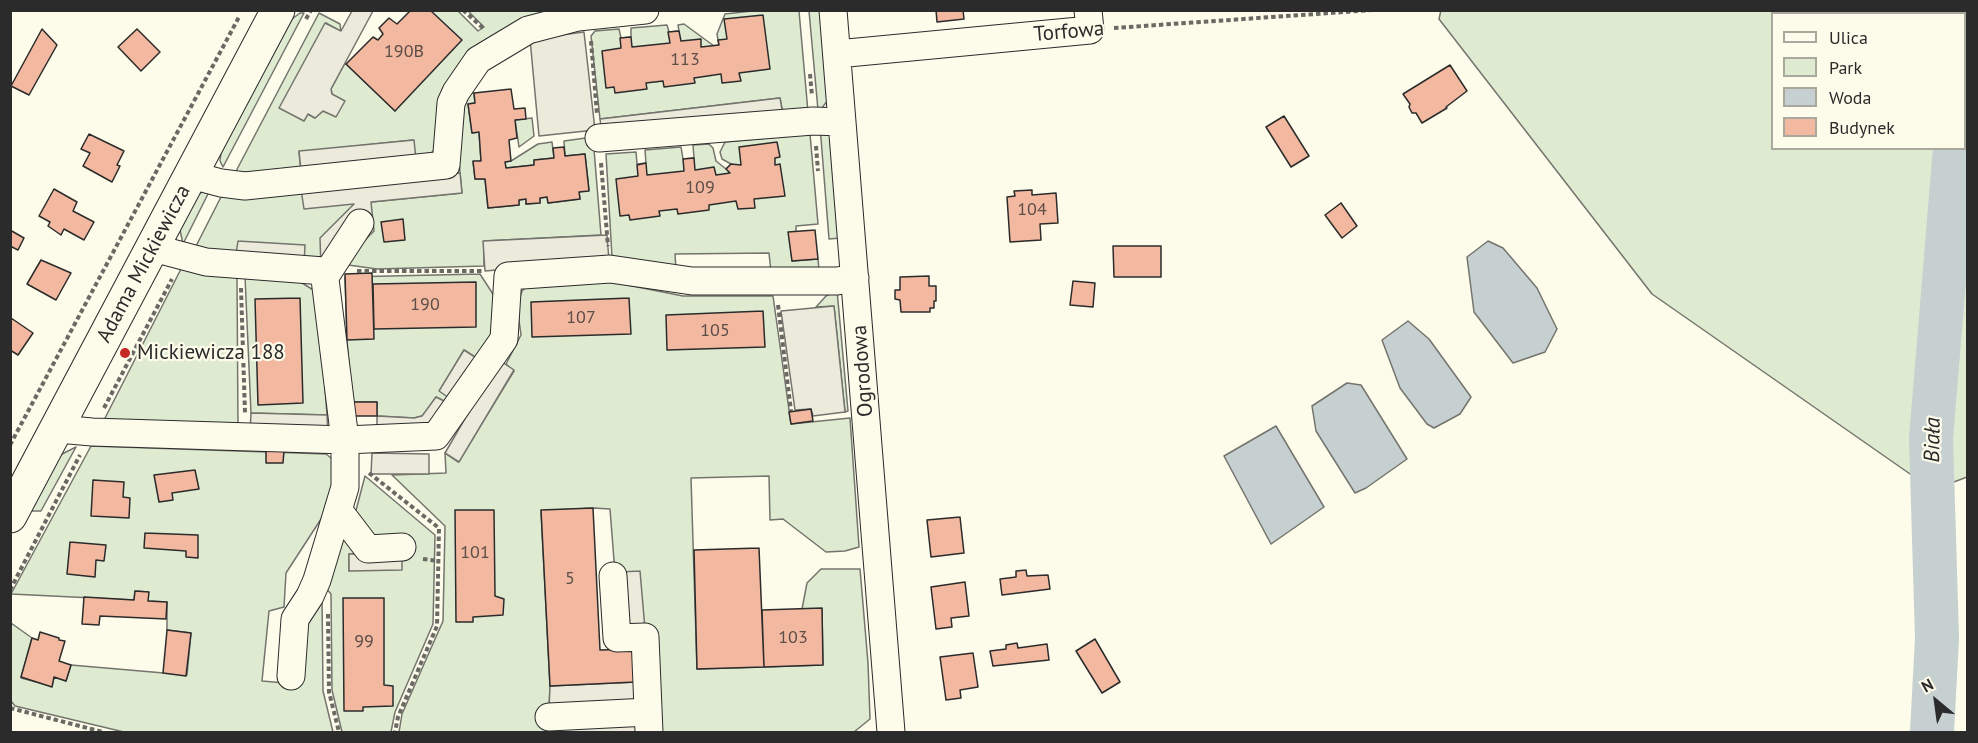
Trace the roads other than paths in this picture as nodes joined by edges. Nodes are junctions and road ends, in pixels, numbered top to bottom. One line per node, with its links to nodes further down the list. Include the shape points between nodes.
1 (645, 10): 8 (street, via 578,17 528,30 478,60 451,103 446,165 245,186)
2 (833, 10): 5 (street, Ogrodowa)
3 (292, 16): 8 (main road, Adama Mickiewicza)
4 (1089, 20): 5 (street, Torfowa)
5 (837, 54): 6 (street, Ogrodowa)
6 (842, 122): 7 (street); 12 (street, Ogrodowa)
7 (599, 138)
8 (191, 175): 10 (main road, Adama Mickiewicza)
9 (360, 223): 11 (street)
10 (153, 248): 11 (street, via 206,262); 13 (main road, Adama Mickiewicza)
11 (326, 272): 14 (street)
12 (855, 278): 14 (street, via 692,281 610,269 508,276 504,339 436,436); 22 (street, Ogrodowa)
13 (57, 429): 14 (street); 16 (main road, Adama Mickiewicza)
14 (345, 450): 15 (street, via 345,487)
15 (339, 511): 17 (street, via 368,549); 19 (street, via 316,580 295,619)
16 (10, 516)
17 (402, 546)
18 (613, 576): 21 (street, via 617,638 645,637)
19 (291, 675)
20 (549, 717): 21 (street)
21 (649, 722)
22 (891, 732)

